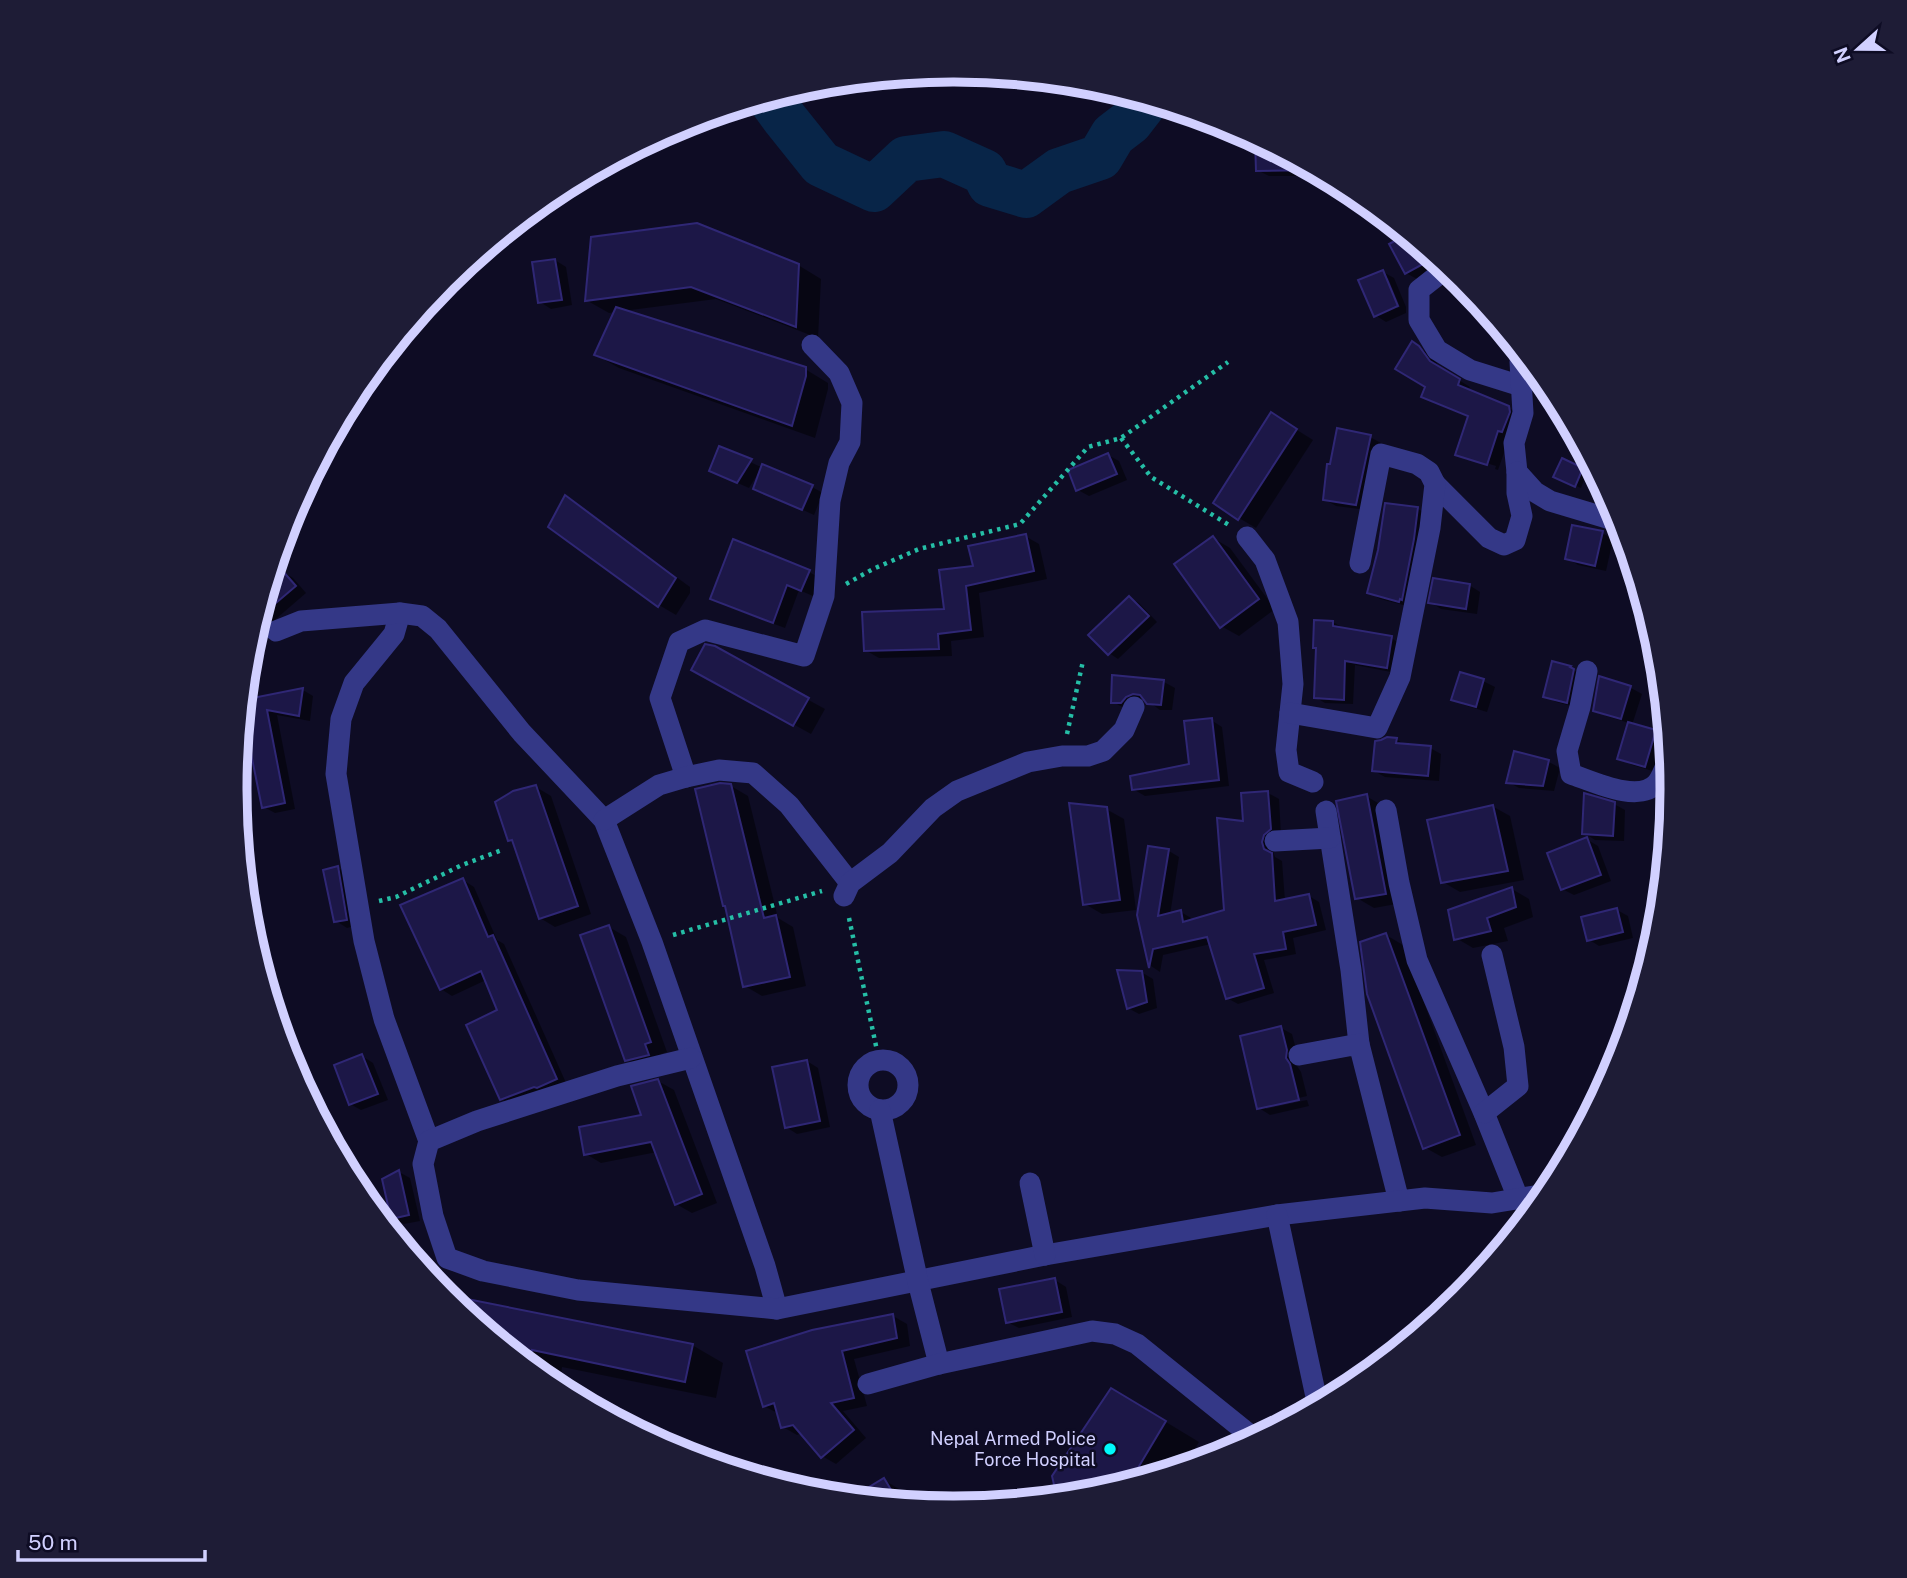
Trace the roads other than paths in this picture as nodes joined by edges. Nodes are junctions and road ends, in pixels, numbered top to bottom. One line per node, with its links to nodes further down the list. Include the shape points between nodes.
1 (1438, 275): 4 (street, via 1419,290 1419,320 1437,351 1470,370)
2 (812, 345): 15 (street, via 839,373 852,403 850,442 839,463 830,501 824,596 804,656 705,630 679,642 660,698)
3 (1520, 368): 4 (street)
4 (1521, 386): 5 (street, via 1523,413 1514,443)
5 (1517, 472): 6 (street, via 1522,516 1515,540 1504,545 1489,538); 7 (street, via 1550,501)
6 (1434, 484): 9 (street, via 1429,472 1417,464 1381,454); 14 (street, via 1430,528 1400,677 1377,729)
7 (1605, 518)
8 (1247, 537): 14 (street, via 1265,560 1288,622 1293,684)
9 (1360, 563)
10 (400, 613): 11 (street, via 301,621); 20 (street, via 422,616 438,629 522,733); 29 (street, via 394,634 354,683 341,719 336,774 364,941 384,1019)
11 (276, 631)
12 (1587, 671): 16 (street, via 1567,751 1571,774 1640,793)
13 (1134, 707): 15 (street, via 1124,730 1103,751 1028,762 957,791 847,889 789,804 753,773 719,770)
14 (1290, 713): 17 (street, via 1289,772)
15 (686, 777): 20 (street, via 659,785)
16 (1660, 777)
17 (1313, 782)
18 (1385, 810): 28 (street, via 1417,960)
19 (1326, 811): 21 (street)
20 (604, 820): 26 (street)
21 (1330, 838): 22 (street); 24 (street)
22 (1275, 841)
23 (1492, 955): 28 (street, via 1514,1047 1518,1086)
24 (1359, 1044): 25 (street); 33 (street)
25 (1299, 1055)
26 (691, 1058): 29 (street, via 617,1076); 37 (street)
27 (880, 1110): 27 (street, via 861,1097 859,1077 870,1063 891,1061 899,1066 908,1089 894,1108); 36 (street)
28 (1485, 1113): 32 (street)
29 (429, 1141): 37 (street, via 423,1164 447,1258 483,1271 578,1290)
30 (1030, 1183): 35 (street)
31 (1531, 1196): 32 (street)
32 (1518, 1198): 33 (street, via 1492,1203 1425,1198)
33 (1399, 1201): 34 (street)
34 (1277, 1214): 35 (street); 40 (street)
35 (1045, 1255): 36 (street)
36 (918, 1282): 37 (street); 38 (street)
37 (778, 1309)
38 (939, 1364): 39 (street); 41 (street, via 1092,1331 1115,1334 1137,1344)
39 (868, 1384)
40 (1316, 1396)
41 (1246, 1432)

